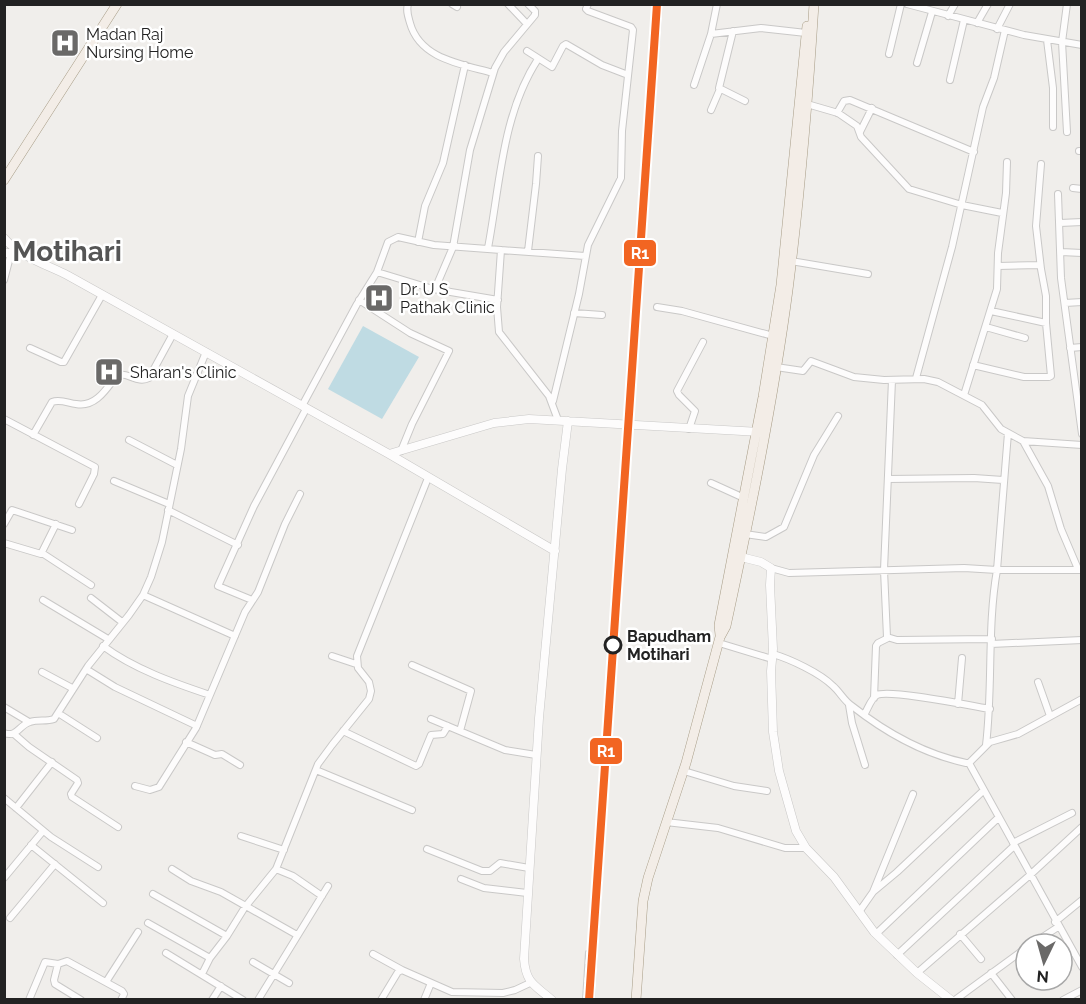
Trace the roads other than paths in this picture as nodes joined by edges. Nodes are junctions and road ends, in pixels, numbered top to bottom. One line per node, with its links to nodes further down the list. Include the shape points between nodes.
1 (110, 4): 52 (main road)
2 (117, 4): 53 (main road)
3 (408, 4): 34 (street, via 412,29 424,47)
4 (508, 4): 21 (street)
5 (528, 4): 21 (street, via 535,14)
6 (588, 4): 36 (street, via 588,11 633,29)
7 (717, 4): 26 (street)
8 (809, 4): 25 (main road)
9 (814, 4): 41 (main road)
10 (901, 4): 31 (street)
11 (907, 4): 16 (street)
12 (955, 4): 18 (street)
13 (988, 4): 20 (street)
14 (1010, 4): 22 (street)
15 (1067, 4): 28 (street)
16 (921, 7): 17 (street)
17 (932, 12): 18 (street); 33 (street)
18 (948, 16): 19 (street)
19 (964, 20): 20 (street); 37 (street)
20 (977, 23): 22 (street)
21 (527, 24): 35 (street)
22 (997, 28): 23 (street)
23 (1005, 30): 27 (street); 48 (street)
24 (733, 31): 25 (street, via 761,28); 26 (street); 39 (street)
25 (806, 33): 91 (main road)
26 (711, 34): 38 (street)
27 (1047, 40): 28 (street); 45 (street)
28 (1062, 42): 29 (street); 47 (street)
29 (1082, 45)
30 (527, 51): 32 (street)
31 (889, 54)
32 (538, 59): 36 (street, via 552,67 566,44); 64 (street, via 516,102)
33 (917, 63)
34 (465, 65): 35 (street); 62 (street, via 443,163 425,206)
35 (493, 73): 63 (street, via 470,150)
36 (628, 75): 71 (street, via 621,178)
37 (950, 80)
38 (694, 85)
39 (720, 89): 40 (street); 43 (street)
40 (745, 101)
41 (807, 104): 44 (street); 72 (main road)
42 (872, 108): 44 (street, via 846,99); 46 (street); 48 (street)
43 (711, 110)
44 (837, 113): 46 (street)
45 (1053, 128)
46 (860, 132): 57 (street, via 909,189)
47 (1067, 132)
48 (974, 152): 57 (street)
49 (538, 156): 66 (street)
50 (1007, 162): 58 (street)
51 (1041, 164): 73 (street, via 1036,218)
52 (4, 170)
53 (4, 180)
54 (1073, 188): 55 (street)
55 (1082, 189)
56 (1058, 194): 60 (street)
57 (962, 205): 58 (street); 100 (street)
58 (1002, 213): 74 (street)
59 (1082, 222): 60 (street)
60 (1060, 223): 67 (street)
61 (4, 238): 69 (street)
62 (418, 242): 63 (street); 75 (street, via 391,240)
63 (453, 247): 64 (street); 78 (street)
64 (488, 248): 65 (street)
65 (501, 250): 66 (street); 81 (street)
66 (528, 251): 71 (street)
67 (1060, 252): 70 (street); 83 (street)
68 (8, 253): 69 (street); 77 (street)
69 (24, 253): 79 (street)
70 (1082, 253)
71 (585, 256): 86 (street)
72 (791, 261): 76 (street); 99 (main road)
73 (1040, 265): 74 (street); 88 (street)
74 (998, 266): 85 (street)
75 (377, 272): 78 (street); 80 (street)
76 (868, 274)
77 (4, 280)
78 (435, 289): 81 (street)
79 (102, 294): 90 (street); 95 (street, via 64,362)
80 (359, 300): 105 (street); 118 (street, via 416,336 449,351)
81 (498, 300): 103 (street, via 502,337)
82 (1082, 302): 83 (street)
83 (1065, 303): 96 (street)
84 (657, 307): 91 (street, via 682,310)
85 (991, 311): 88 (street); 89 (street)
86 (574, 313): 87 (street); 103 (street)
87 (602, 315)
88 (1046, 322): 98 (street, via 1051,377 1022,376)
89 (986, 327): 92 (street); 98 (street)
90 (173, 334): 97 (street); 114 (street, via 149,378 117,375 107,390 87,405 52,402)
91 (773, 336): 111 (main road)
92 (1025, 338)
93 (703, 342): 110 (street, via 677,391 695,411)
94 (1082, 347): 96 (street)
95 (30, 348)
96 (1070, 348): 104 (street)
97 (206, 352): 105 (street); 120 (street, via 188,396)
98 (973, 365): 102 (street)
99 (776, 367): 101 (street, via 802,371 811,361 854,377); 111 (main road)
100 (916, 378): 101 (street); 102 (street, via 938,382)
101 (892, 380): 122 (street)
102 (964, 395): 112 (street, via 982,405)
103 (553, 401): 108 (street)
104 (1080, 405): 113 (street)
105 (304, 408): 119 (street); 135 (street)
106 (838, 416): 133 (street, via 814,454 784,527 764,537)
107 (4, 419): 114 (street)
108 (558, 420): 109 (street); 118 (street, via 494,423)
109 (568, 421): 110 (street); 136 (street)
110 (689, 429): 111 (street)
111 (760, 432): 127 (main road); 133 (main road)
112 (1008, 433): 116 (street); 123 (street)
113 (1082, 434)
114 (33, 435): 128 (street, via 95,468)
115 (129, 440): 120 (street)
116 (1023, 441): 117 (street); 142 (street, via 1048,486 1061,529)
117 (1082, 445)
118 (400, 452): 119 (street)
119 (389, 454): 121 (street)
120 (177, 465): 129 (street)
121 (428, 478): 136 (street); 159 (street)
122 (888, 479): 123 (street); 140 (street)
123 (1003, 480): 141 (street)
124 (114, 481): 129 (street)
125 (711, 483): 127 (street)
126 (300, 494): 147 (street)
127 (744, 498): 152 (main road)
128 (79, 504)
129 (169, 507): 135 (street); 144 (street, via 162,542)
130 (4, 524): 131 (street, via 12,510)
131 (56, 524): 132 (street); 137 (street)
132 (72, 530)
133 (745, 534): 138 (main road)
134 (4, 543): 137 (street)
135 (238, 545): 147 (street, via 218,586)
136 (555, 551): 186 (street)
137 (42, 553): 143 (street)
138 (741, 557): 139 (street); 152 (main road, via 726,626)
139 (771, 568): 140 (street, via 789,573); 157 (street)
140 (884, 570): 141 (street); 150 (street)
141 (997, 570): 142 (street); 154 (street)
142 (1080, 570)
143 (91, 585)
144 (143, 595): 148 (street); 149 (street)
145 (92, 598): 148 (street)
146 (44, 600): 151 (street)
147 (252, 600): 149 (street)
148 (122, 622): 151 (street)
149 (235, 636): 165 (street)
150 (888, 638): 154 (street); 166 (street, via 876,646)
151 (108, 639): 155 (street)
152 (719, 640): 157 (street); 192 (main road)
153 (1082, 640): 154 (street)
154 (992, 641): 171 (street)
155 (103, 646): 161 (street); 165 (street, via 165,679)
156 (332, 656): 159 (street)
157 (772, 656): 169 (street, via 781,656 824,679); 209 (street, via 778,771 791,820)
158 (963, 658): 168 (street)
159 (356, 664): 180 (street, via 369,682 371,695)
160 (412, 665): 179 (street, via 471,690)
161 (86, 669): 164 (street); 177 (street)
162 (42, 672): 164 (street)
163 (1038, 682): 174 (street)
164 (72, 687): 172 (street)
165 (210, 695): 177 (street)
166 (874, 698): 168 (street, via 882,694 900,695); 173 (street)
167 (1082, 699): 174 (street)
168 (958, 704): 171 (street)
169 (849, 705): 173 (street); 190 (street)
170 (4, 707): 176 (street)
171 (990, 709): 185 (street)
172 (58, 713): 176 (street, via 47,722); 183 (street)
173 (864, 715): 188 (street, via 918,748)
174 (1050, 716): 185 (street, via 1018,734)
175 (430, 719): 178 (street)
176 (29, 722): 182 (street)
177 (197, 726): 184 (street)
178 (448, 726): 179 (street); 180 (street, via 442,735 431,735 416,766)
179 (460, 731): 186 (street, via 505,750)
180 (343, 732): 191 (street)
181 (4, 733): 182 (street)
182 (14, 734): 187 (street)
183 (97, 738)
184 (186, 742): 189 (street, via 215,755 222,754); 193 (street, via 159,788)
185 (986, 745): 188 (street)
186 (536, 755): 214 (street)
187 (52, 762): 198 (street); 203 (street, via 78,781 72,797)
188 (969, 764): 195 (street)
189 (240, 765)
190 (865, 765)
191 (316, 770): 199 (street); 211 (street)
192 (684, 771): 194 (street); 202 (main road)
193 (135, 786)
194 (767, 791)
195 (983, 791): 201 (street); 221 (street)
196 (913, 794): 221 (street)
197 (4, 798): 198 (street)
198 (16, 808): 205 (street)
199 (412, 810)
200 (1072, 813): 207 (street)
201 (998, 818): 207 (street); 235 (street)
202 (666, 822): 209 (street, via 718,828 785,848); 271 (main road, via 643,901)
203 (118, 826)
204 (1081, 830): 217 (street)
205 (43, 831): 208 (street); 213 (street)
206 (241, 836): 211 (street)
207 (1014, 844): 217 (street); 243 (street)
208 (31, 845): 212 (street); 218 (street)
209 (806, 848): 228 (street, via 834,877)
210 (427, 849): 214 (street, via 482,871 490,871 500,863)
211 (284, 850): 216 (street)
212 (55, 864): 226 (street); 229 (street)
213 (98, 867)
214 (529, 868): 222 (street)
215 (172, 869): 227 (street)
216 (276, 869): 224 (street); 227 (street)
217 (1030, 875): 231 (street); 236 (street)
218 (4, 878)
219 (461, 879): 222 (street, via 484,888)
220 (328, 886): 224 (street)
221 (873, 892): 228 (street)
222 (527, 893): 256 (street, via 524,959)
223 (153, 894): 238 (street)
224 (322, 896): 237 (street)
225 (1082, 900): 231 (street)
226 (103, 903)
227 (245, 907): 237 (street); 238 (street)
228 (859, 912): 235 (street)
229 (10, 918)
230 (148, 923): 245 (street)
231 (1056, 924): 233 (street); 234 (street)
232 (138, 932): 255 (street)
233 (1046, 932)
234 (1061, 932)
235 (876, 934): 243 (street)
236 (960, 934): 246 (street); 251 (street)
237 (297, 935): 254 (street)
238 (227, 936): 245 (street)
239 (1082, 947): 241 (street)
240 (166, 953): 253 (street)
241 (1074, 953): 249 (street)
242 (373, 954): 250 (street)
243 (897, 955): 251 (street)
244 (1014, 957): 252 (street)
245 (210, 958): 253 (street)
246 (981, 959)
247 (253, 962): 254 (street)
248 (58, 964): 255 (street, via 69,962); 261 (street, via 45,963); 263 (street, via 55,984)
249 (1082, 967)
250 (402, 970): 257 (street); 268 (street)
251 (917, 973): 272 (street)
252 (991, 973): 272 (street); 273 (street)
253 (202, 974): 259 (street)
254 (273, 975): 258 (street); 267 (street)
255 (106, 982): 264 (street, via 123,992)
256 (530, 982): 257 (street, via 497,993 450,992); 270 (street)
257 (431, 983): 269 (street)
258 (289, 984)
259 (221, 986): 265 (street); 266 (street)
260 (1082, 990): 274 (street)
261 (30, 997): 262 (street)
262 (38, 999)
263 (81, 999)
264 (121, 999)
265 (212, 999)
266 (243, 999)
267 (258, 999)
268 (381, 999)
269 (424, 999)
270 (552, 999)
271 (636, 999)
272 (953, 999)
273 (1012, 999)
274 (1064, 999)

